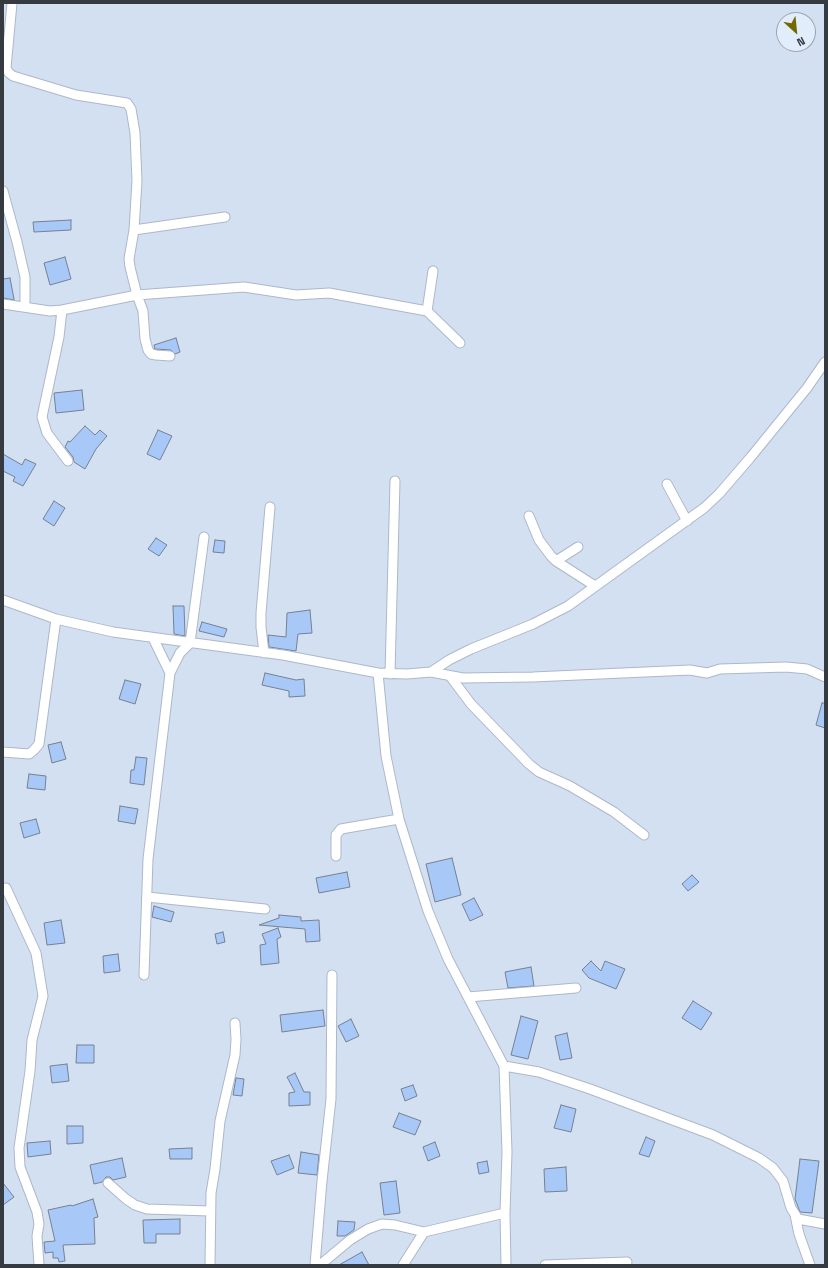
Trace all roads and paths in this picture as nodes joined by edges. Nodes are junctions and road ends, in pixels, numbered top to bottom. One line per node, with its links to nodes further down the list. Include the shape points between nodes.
1 (12, 3): 4 (street, via 6,68 9,73 76,95 129,104 136,148)
2 (3, 191): 8 (street, via 25,277)
3 (225, 217): 4 (street)
4 (134, 230): 6 (street, via 129,259)
5 (433, 271): 10 (street)
6 (137, 295): 9 (street); 10 (street, via 244,287 296,296 329,293); 12 (street, via 143,311 148,350 151,354)
7 (3, 304): 8 (street)
8 (26, 307): 9 (street)
9 (62, 310): 14 (street, via 42,418 47,433)
10 (427, 311): 11 (street)
11 (460, 343)
12 (170, 356)
13 (825, 362): 19 (street, via 740,470 719,494)
14 (68, 461)
15 (395, 481): 32 (street)
16 (666, 484): 19 (street)
17 (270, 507): 28 (street, via 261,612)
18 (529, 516): 22 (street, via 539,540)
19 (687, 521): 23 (street)
20 (204, 537): 27 (street)
21 (578, 547): 22 (street)
22 (556, 561): 23 (street)
23 (595, 586): 29 (street, via 568,606 533,624 466,651)
24 (3, 600): 25 (street)
25 (56, 619): 26 (street); 35 (street, via 39,744 29,754)
26 (153, 638): 27 (street); 30 (street)
27 (190, 643): 28 (street); 30 (street, via 180,653)
28 (264, 653): 31 (street)
29 (431, 672): 32 (street); 33 (street)
30 (170, 673): 40 (street, via 148,860)
31 (378, 673): 32 (street); 36 (street, via 386,756)
32 (390, 674)
33 (450, 676): 34 (street, via 533,677 690,670 707,673 720,669 786,667 807,670); 37 (street, via 471,704 529,764 539,772 570,786 614,812)
34 (825, 677)
35 (3, 752)
36 (399, 819): 38 (street, via 341,829 336,835); 45 (street, via 428,911 448,959)
37 (644, 835)
38 (336, 856)
39 (6, 888): 55 (street, via 36,953 43,996 32,1040 19,1148 20,1167 37,1212)
40 (147, 897): 41 (street); 42 (street)
41 (265, 909)
42 (144, 975)
43 (332, 975): 57 (street, via 331,1099)
44 (576, 988): 45 (street)
45 (468, 997): 47 (street)
46 (235, 1023): 49 (street, via 235,1055 220,1122)
47 (504, 1066): 50 (street, via 507,1152); 51 (street, via 539,1072 590,1089 712,1135 759,1158 773,1168 783,1181)
48 (108, 1183): 49 (street, via 135,1205 147,1209)
49 (210, 1211): 56 (street)
50 (505, 1212): 53 (street); 60 (street)
51 (795, 1216): 52 (street, via 802,1220); 62 (street)
52 (825, 1224)
53 (424, 1232): 58 (street, via 382,1224 350,1240); 59 (street)
54 (627, 1262): 61 (street)
55 (39, 1265)
56 (210, 1265)
57 (315, 1265)
58 (320, 1265)
59 (404, 1265)
60 (506, 1265)
61 (545, 1265)
62 (810, 1265)

